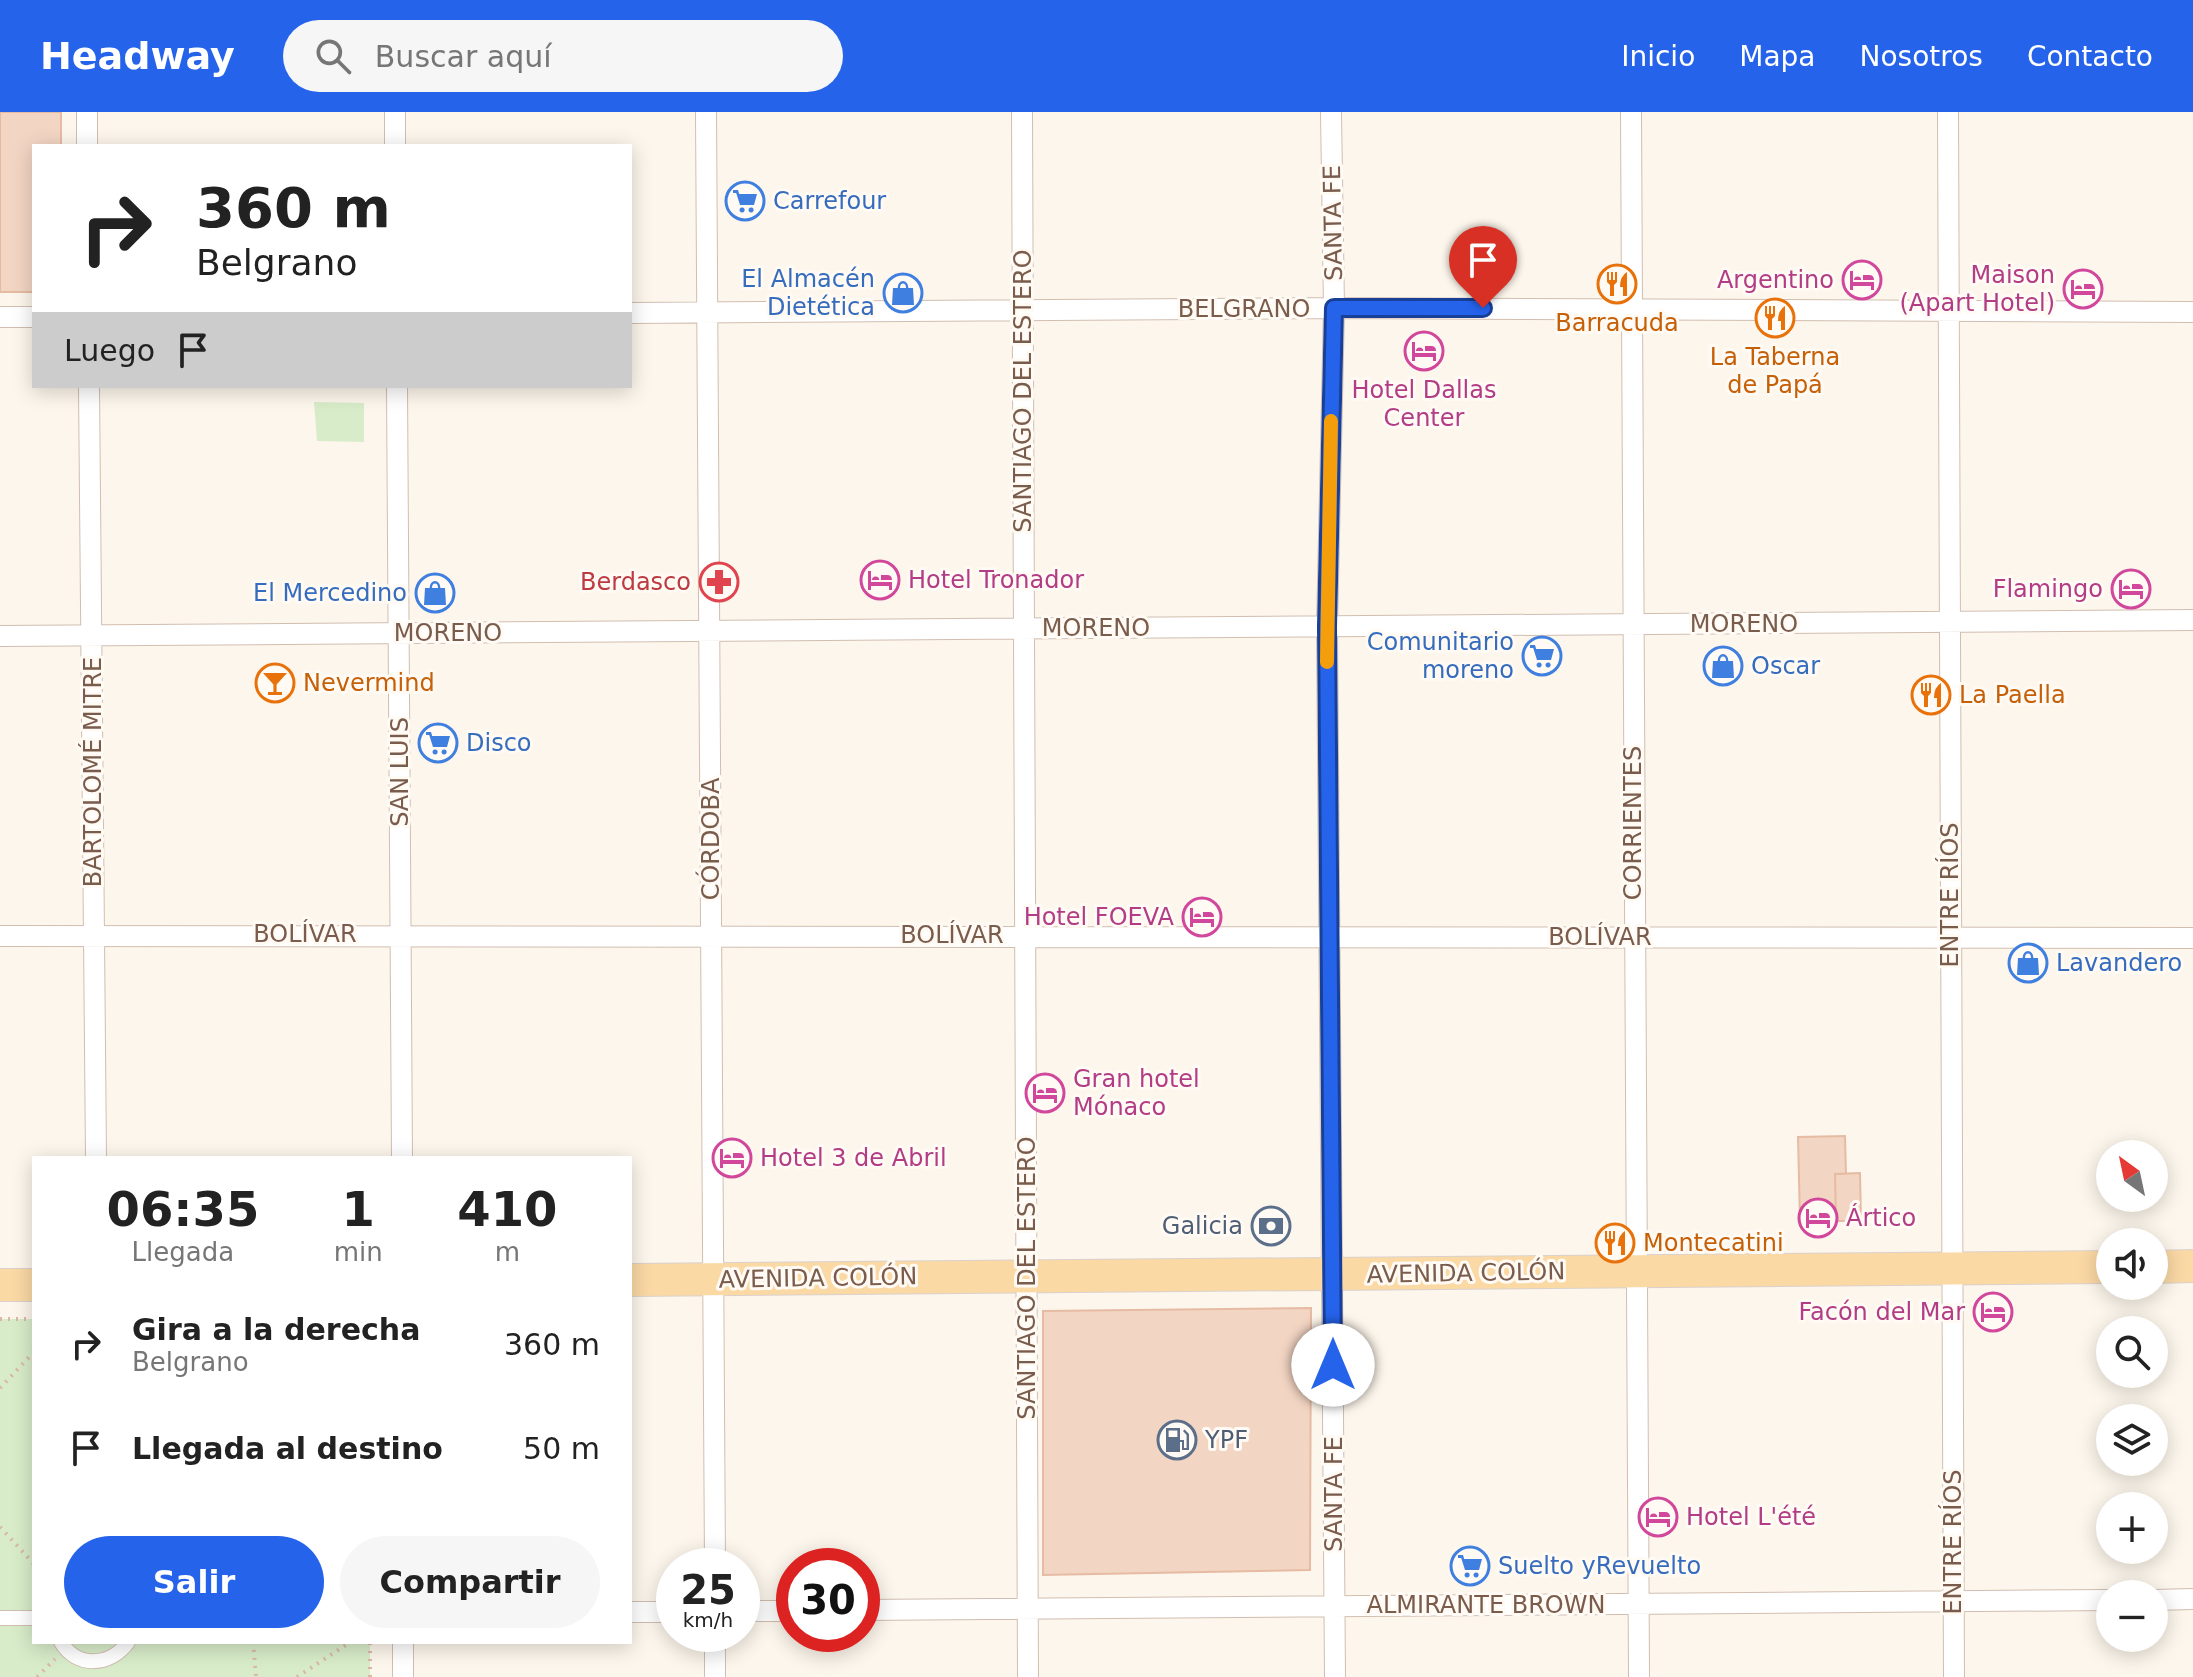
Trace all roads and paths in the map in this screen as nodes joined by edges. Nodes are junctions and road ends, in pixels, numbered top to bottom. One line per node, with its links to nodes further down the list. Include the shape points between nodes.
1 (87, 112): 8 (street)
2 (395, 112): 9 (street)
3 (706, 112): 14 (street, CÓRDOBA)
4 (1022, 112): 13 (street, SANTIAGO DEL ESTERO)
5 (1331, 112): 10 (street, SANTA FE)
6 (1631, 112): 11 (street, CORRIENTES)
7 (1948, 112): 12 (street, ENTRE RÍOS)
8 (87, 144)
9 (395, 144)
10 (1334, 308): 11 (street, BELGRANO); 13 (street, BELGRANO); 24 (street, SANTA FE)
11 (1632, 308): 12 (street, BELGRANO); 23 (street, CORRIENTES)
12 (1948, 308): 15 (street, BELGRANO); 22 (street, ENTRE RÍOS)
13 (1023, 310): 14 (street, BELGRANO); 25 (street, SANTIAGO DEL ESTERO)
14 (707, 312): 16 (street, BELGRANO); 26 (street, CÓRDOBA)
15 (2193, 312)
16 (632, 313)
17 (0, 317): 18 (street)
18 (32, 317)
19 (89, 388): 28 (street, BARTOLOMÉ MITRE)
20 (397, 388): 27 (street, SAN LUIS)
21 (2193, 620): 22 (street, MORENO)
22 (1949, 622): 23 (street, MORENO); 37 (street, ENTRE RÍOS)
23 (1633, 624): 24 (street, MORENO); 36 (street, CORRIENTES)
24 (1327, 627): 25 (street, MORENO); 35 (street, SANTA FE)
25 (1024, 629): 26 (street, MORENO); 33 (street, SANTIAGO DEL ESTERO)
26 (711, 631): 27 (street, MORENO); 31 (street, CÓRDOBA)
27 (400, 633): 28 (street, MORENO); 30 (street, SAN LUIS)
28 (92, 635): 29 (street, MORENO); 32 (street, BARTOLOMÉ MITRE)
29 (0, 636)
30 (400, 933): 31 (street, BOLÍVAR); 32 (street, BOLÍVAR); 40 (street, SAN LUIS)
31 (711, 934): 33 (street, BOLÍVAR); 48 (street, CÓRDOBA)
32 (94, 935): 34 (street, BOLÍVAR); 39 (street, BARTOLOMÉ MITRE)
33 (1026, 935): 35 (street, BOLÍVAR); 47 (street, SANTIAGO DEL ESTERO)
34 (0, 936)
35 (1331, 936): 36 (street, BOLÍVAR); 46 (street, SANTA FE)
36 (1634, 937): 37 (street, BOLÍVAR); 45 (street, CORRIENTES)
37 (1950, 938): 38 (street, BOLÍVAR); 44 (street, ENTRE RÍOS)
38 (2193, 938)
39 (96, 1156)
40 (402, 1156)
41 (2193, 1266): 43 (main road)
42 (2096, 1267): 44 (main road, AVENIDA COLÓN)
43 (2168, 1267)
44 (1952, 1268): 45 (main road, AVENIDA COLÓN); 62 (street, ENTRE RÍOS)
45 (1637, 1271): 46 (main road, AVENIDA COLÓN); 63 (street, CORRIENTES)
46 (1332, 1274): 47 (main road, AVENIDA COLÓN); 64 (street, SANTA FE)
47 (1027, 1277): 48 (main road, AVENIDA COLÓN); 65 (street, SANTIAGO DEL ESTERO)
48 (713, 1279): 49 (main road, AVENIDA COLÓN); 57 (street, CÓRDOBA)
49 (632, 1280)
50 (0, 1285): 51 (main road)
51 (32, 1285)
52 (0, 1319): 53 (path)
53 (32, 1319)
54 (32, 1354): 55 (path)
55 (0, 1388)
56 (0, 1527): 58 (path)
57 (715, 1548)
58 (32, 1562)
59 (2193, 1599): 61 (street)
60 (2096, 1600): 62 (street, ALMIRANTE BROWN)
61 (2168, 1600)
62 (1953, 1602): 63 (street, ALMIRANTE BROWN); 89 (street, ENTRE RÍOS)
63 (1639, 1604): 64 (street, ALMIRANTE BROWN); 88 (street, CORRIENTES)
64 (1334, 1607): 65 (street, ALMIRANTE BROWN); 87 (street, SANTA FE)
65 (1028, 1609): 66 (street, ALMIRANTE BROWN); 86 (street, SANTIAGO DEL ESTERO)
66 (880, 1610)
67 (632, 1612): 68 (street)
68 (656, 1612)
69 (0, 1618): 70 (street)
70 (32, 1618)
71 (126, 1644): 78 (street, via 112,1658)
72 (253, 1644): 81 (path)
73 (347, 1644): 82 (path)
74 (370, 1644): 83 (path)
75 (403, 1644): 84 (street)
76 (63, 1646): 78 (street, via 88,1661); 79 (path)
77 (715, 1652): 85 (street)
78 (100, 1661): 80 (street)
79 (37, 1677)
80 (101, 1677)
81 (256, 1677)
82 (297, 1677)
83 (370, 1677)
84 (403, 1677)
85 (715, 1677)
86 (1028, 1677)
87 (1335, 1677)
88 (1639, 1677)
89 (1954, 1677)

